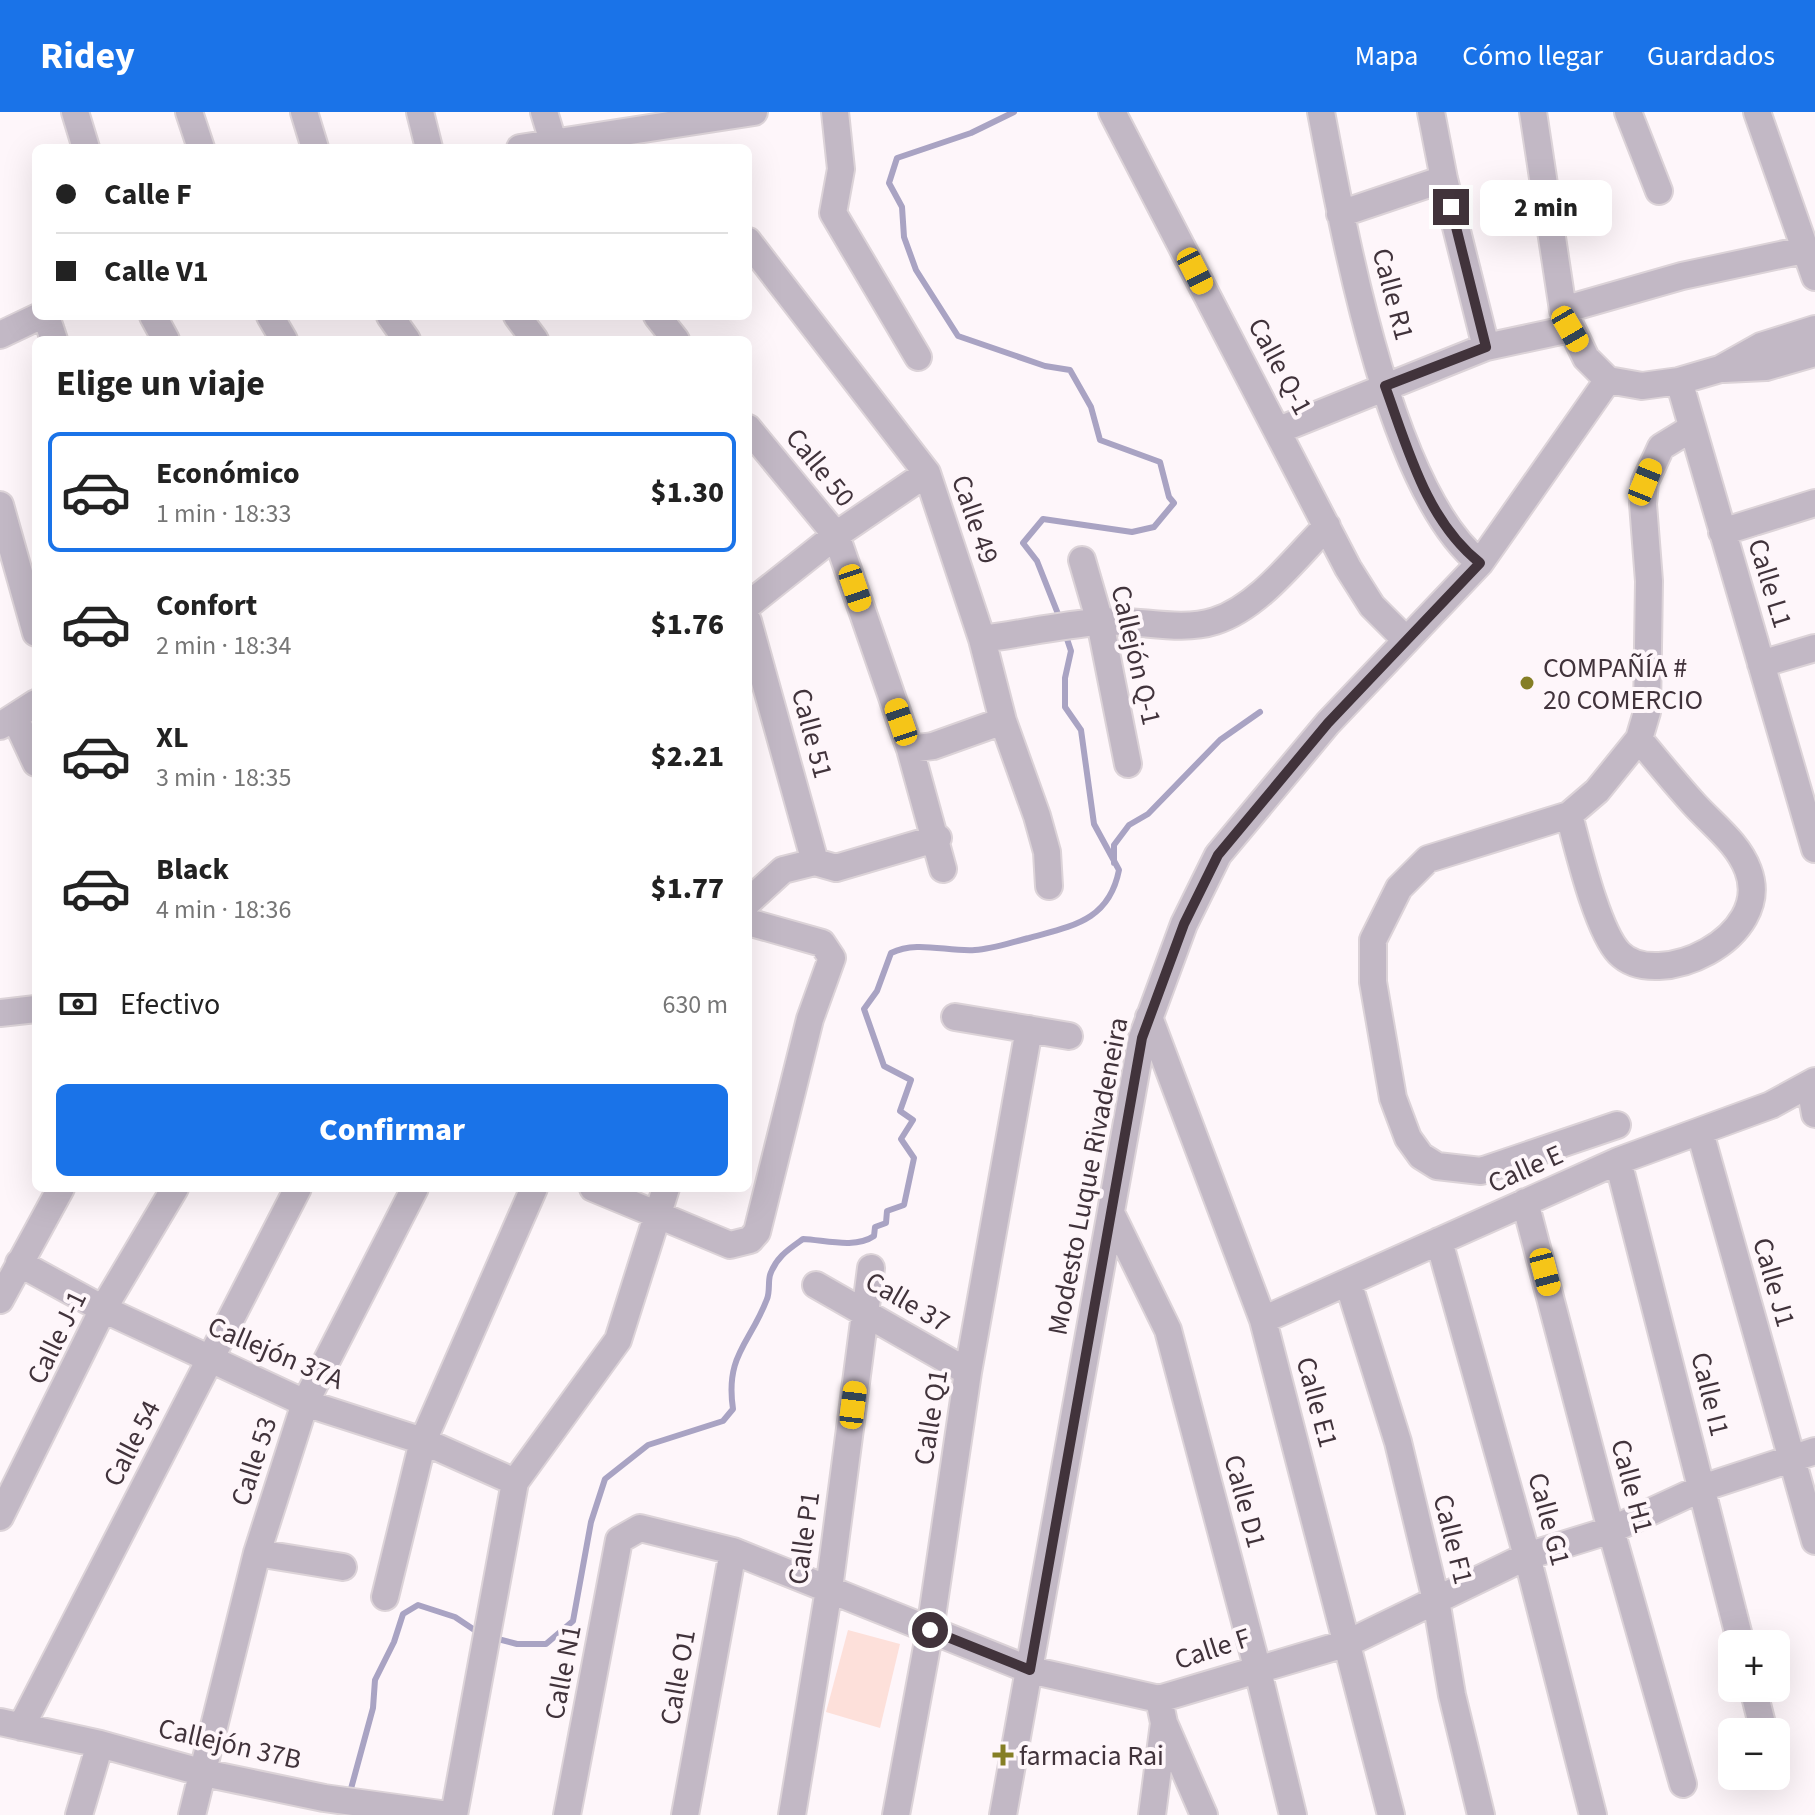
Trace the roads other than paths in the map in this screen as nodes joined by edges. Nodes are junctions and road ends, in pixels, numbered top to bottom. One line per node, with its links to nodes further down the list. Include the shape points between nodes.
1 (75, 112): 15 (street)
2 (189, 112): 16 (street)
3 (304, 112): 17 (street)
4 (420, 112): 18 (street)
5 (544, 112): 19 (street)
6 (754, 112): 14 (street)
7 (835, 112): 36 (street, via 841,169 833,213)
8 (1112, 112): 42 (street, Calle Q-1)
9 (1321, 112): 24 (street, Calle R1)
10 (1431, 112): 22 (street)
11 (1533, 112): 30 (street)
12 (1628, 112): 23 (street)
13 (1757, 112): 26 (street)
14 (658, 119): 20 (street); 21 (street)
15 (85, 144)
16 (200, 144)
17 (314, 144)
18 (428, 144)
19 (554, 144)
20 (558, 144)
21 (674, 144)
22 (1444, 179): 24 (street); 34 (street)
23 (1659, 191)
24 (1340, 214): 40 (street, Calle R1)
25 (752, 246): 44 (street, Calle 49)
26 (1808, 249): 27 (street); 30 (street, via 1682,276)
27 (1815, 277)
28 (34, 320): 32 (street)
29 (660, 320): 33 (street)
30 (1566, 320): 34 (street); 38 (street, via 1586,358)
31 (1815, 329): 37 (street, via 1761,346)
32 (0, 335)
33 (673, 336)
34 (1486, 347): 40 (street)
35 (1815, 353): 37 (street, via 1766,367)
36 (918, 357)
37 (1720, 369): 39 (street)
38 (1608, 380): 39 (street, via 1642,386); 51 (street, Modesto Luque Rivadeneira)
39 (1679, 381): 41 (street, Calle L1)
40 (1385, 386): 42 (street); 51 (street, Calle R1, via 1423,488 1445,527)
41 (1692, 428): 48 (street, Calle L1); 63 (street, via 1661,447 1645,482 1647,712)
42 (1279, 430): 47 (street, Calle Q-1)
43 (752, 433): 49 (street, Calle 50)
44 (927, 473): 49 (street); 56 (street, Calle 49)
45 (1815, 503): 48 (street)
46 (0, 505): 53 (street)
47 (1327, 526): 54 (street, via 1263,590 1214,621); 57 (street, Calle Q-1, via 1372,606)
48 (1722, 532): 59 (street, Calle L1)
49 (836, 535): 52 (street); 64 (street, Calle 50)
50 (1082, 560): 54 (street, Callejón Q-1)
51 (1480, 563): 57 (street, Modesto Luque Rivadeneira)
52 (752, 602)
53 (32, 619)
54 (1100, 622): 56 (street); 66 (street, Callejón Q-1)
55 (752, 635): 70 (street, Calle 51)
56 (982, 639): 61 (street, Calle 49)
57 (1406, 640): 78 (street, Modesto Luque Rivadeneira, via 1328,723 1218,855 1184,924)
58 (1815, 648): 59 (street)
59 (1761, 664): 68 (street, Calle L1)
60 (32, 706): 62 (street)
61 (1003, 721): 64 (street); 72 (street, Calle 49, via 1047,852)
62 (7, 722): 65 (street)
63 (1639, 739): 67 (street, via 1597,791); 67 (street, via 1737,848 1749,871 1749,914 1722,945 1680,963 1653,967 1618,952 1590,893)
64 (910, 749): 69 (street, Calle 50)
65 (32, 757)
66 (1128, 764)
67 (1569, 815): 83 (street, via 1428,859 1399,888 1383,915 1373,940 1373,982 1393,1098 1408,1138 1437,1166 1481,1171)
68 (1813, 832)
69 (938, 838): 70 (street, via 836,868); 71 (street, Calle 50)
70 (815, 862): 73 (street, via 783,870)
71 (943, 869)
72 (1049, 886)
73 (752, 898)
74 (752, 923): 95 (street, via 822,943 832,962 810,1019 757,1232 750,1240 730,1245)
75 (32, 1010): 76 (street)
76 (1, 1015)
77 (955, 1017): 79 (street)
78 (1149, 1017): 94 (street, Modesto Luque Rivadeneira); 104 (street, Calle E1)
79 (1029, 1029): 80 (street); 106 (street, Calle Q1)
80 (1069, 1036)
81 (1812, 1084): 82 (street); 84 (street, Calle E)
82 (1815, 1114)
83 (1617, 1125)
84 (1700, 1132): 85 (street, Calle E); 109 (street, Calle J1)
85 (1618, 1161): 93 (street, Calle E); 111 (street, Calle I1)
86 (59, 1192): 97 (street)
87 (173, 1192): 102 (street, Calle J-1)
88 (296, 1192): 105 (street, Calle 54)
89 (413, 1192): 107 (street, Calle 53)
90 (532, 1192): 108 (street)
91 (602, 1192): 95 (street)
92 (665, 1192): 95 (street)
93 (1525, 1202): 96 (street, Calle E); 113 (street, Calle H1)
94 (1111, 1213): 126 (street, Calle D1, via 1168,1330); 127 (street, Modesto Luque Rivadeneira)
95 (659, 1218): 110 (street, via 618,1340)
96 (1439, 1241): 99 (street, Calle E); 118 (street, Calle G1)
97 (19, 1263): 101 (street); 102 (street, Callejón 37A)
98 (871, 1268): 103 (street, Calle P1)
99 (1348, 1282): 104 (street, Calle E); 122 (street, Calle F1, via 1398,1442)
100 (816, 1285): 103 (street, Calle 37)
101 (0, 1300)
102 (103, 1309): 105 (street, Callejón 37A); 112 (street, Calle J-1)
103 (865, 1313): 106 (street, Calle 37); 120 (street, Calle P1)
104 (1263, 1320): 125 (street, Calle E1)
105 (209, 1360): 107 (street, Callejón 37A); 129 (street, Calle 54)
106 (968, 1372): 123 (street, Calle Q1)
107 (305, 1403): 108 (street, Callejón 37A); 117 (street, Calle 53)
108 (423, 1441): 110 (street, Callejón 37A); 121 (street)
109 (1803, 1455): 111 (street, Calle F); 115 (street, Calle J1)
110 (515, 1482): 137 (street)
111 (1702, 1488): 113 (street, Calle F); 124 (street, Calle I1)
112 (0, 1517)
113 (1611, 1530): 118 (street, Calle F); 132 (street, Calle H1)
114 (619, 1540): 116 (street, Calle F, via 640,1528); 138 (street, Calle N1)
115 (1815, 1541)
116 (733, 1551): 120 (street, Calle F); 139 (street, Calle O1)
117 (257, 1553): 119 (street); 131 (street, Calle 53)
118 (1527, 1556): 122 (street, Calle F); 148 (street, Calle G1)
119 (343, 1567)
120 (829, 1589): 123 (street, Calle F); 140 (street, Calle P1)
121 (385, 1597)
122 (1436, 1600): 125 (street, Calle F); 147 (street, Calle F1)
123 (930, 1630): 127 (street, Calle F); 141 (street, Calle Q1)
124 (1738, 1630)
125 (1348, 1643): 126 (street, Calle F); 146 (street, Calle E1)
126 (1257, 1667): 128 (street, Calle F); 145 (street, Calle D1)
127 (1030, 1670): 128 (street, Calle F); 142 (street, Modesto Luque Rivadeneira)
128 (1162, 1711): 143 (street); 144 (street)
129 (11, 1725): 130 (street, Callejón 37B)
130 (100, 1744): 131 (street, Callejón 37B); 134 (street)
131 (204, 1773): 133 (street, Callejón 37B); 135 (street, Calle 53)
132 (1683, 1784)
133 (322, 1806): 136 (street, Callejón 37B)
134 (79, 1815)
135 (192, 1815)
136 (448, 1815)
137 (454, 1815)
138 (567, 1815)
139 (685, 1815)
140 (792, 1815)
141 (896, 1815)
142 (1003, 1815)
143 (1152, 1815)
144 (1204, 1815)
145 (1293, 1815)
146 (1391, 1815)
147 (1481, 1815)
148 (1593, 1815)

